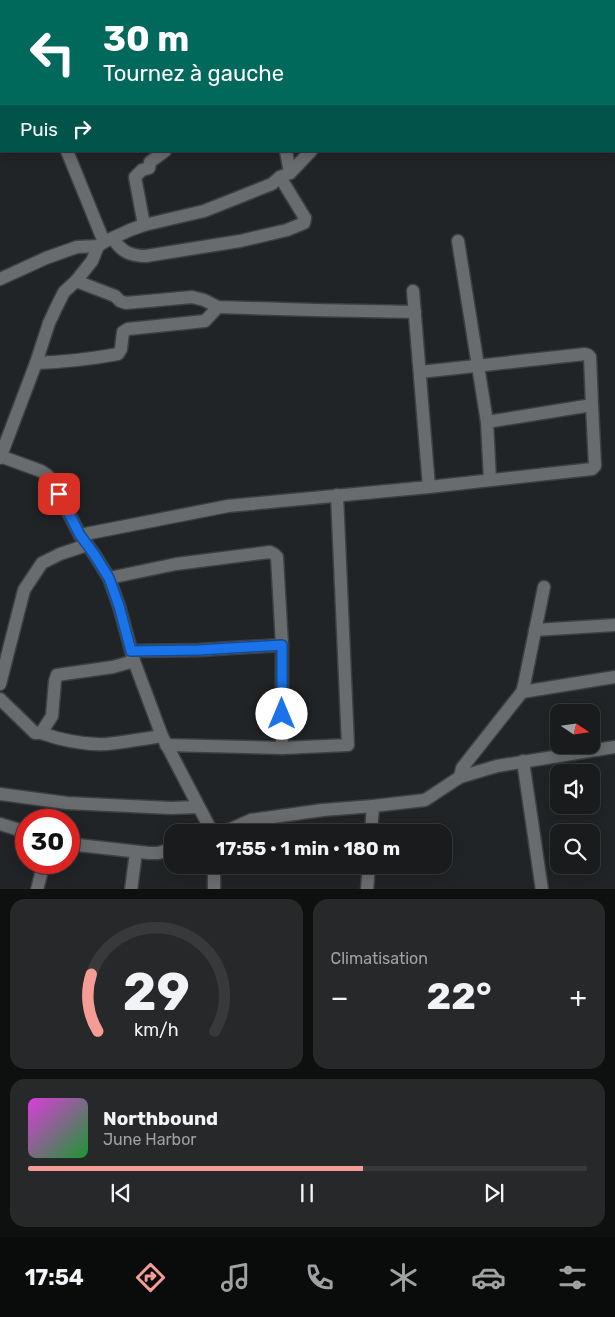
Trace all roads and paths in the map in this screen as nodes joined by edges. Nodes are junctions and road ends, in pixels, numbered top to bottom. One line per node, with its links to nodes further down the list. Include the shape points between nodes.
1 (67, 152): 8 (street)
2 (164, 152): 6 (street, via 135,177)
3 (286, 152): 5 (street)
4 (310, 152): 5 (street)
5 (285, 175): 6 (street, via 272,184 204,211); 8 (street, via 306,218 304,223 287,230 146,256 130,254)
6 (144, 225): 8 (street)
7 (458, 241): 15 (street)
8 (105, 242): 9 (street, via 77,247); 10 (street)
9 (0, 279)
10 (76, 281): 12 (street, via 126,303 192,298); 14 (street, via 64,292 56,308)
11 (413, 290): 13 (street)
12 (218, 307): 13 (street); 14 (street, via 205,321 128,329 123,332 118,354 89,360)
13 (415, 312): 16 (street)
14 (36, 363): 19 (street)
15 (477, 366): 16 (street); 17 (street, via 588,355); 18 (street)
16 (420, 372): 21 (street)
17 (592, 405): 18 (street); 20 (street, via 594,468)
18 (487, 422): 20 (street)
19 (0, 457): 23 (street, via 46,475)
20 (490, 480): 21 (street)
21 (429, 487): 22 (street)
22 (337, 494): 23 (street, via 228,506); 37 (street, via 348,745)
23 (83, 540): 24 (street); 31 (street, via 42,563 24,590)
24 (109, 578): 28 (street, via 176,564 270,552 277,557); 29 (street)
25 (544, 587): 27 (street)
26 (615, 625): 27 (street)
27 (536, 630): 32 (street)
28 (282, 645): 29 (street); 37 (street)
29 (132, 656): 34 (street, via 113,667 57,675 52,716); 35 (street)
30 (615, 677): 32 (street)
31 (0, 684)
32 (522, 692): 39 (street, via 462,768)
33 (0, 699): 34 (street, via 35,733)
34 (41, 733): 35 (street, via 78,742 105,744)
35 (164, 741): 37 (street); 42 (street)
36 (615, 746): 38 (street)
37 (282, 748)
38 (522, 761): 39 (street); 58 (street)
39 (460, 777): 41 (street, via 426,800)
40 (0, 794): 42 (street, via 67,803)
41 (373, 806): 45 (street, via 323,810); 46 (street)
42 (198, 807): 44 (street)
43 (0, 824): 47 (street)
44 (208, 824)
45 (242, 824)
46 (372, 824)
47 (15, 829)
48 (80, 845): 50 (street)
49 (164, 851): 50 (street)
50 (136, 852): 55 (street)
51 (41, 874): 54 (street)
52 (214, 874): 56 (street)
53 (368, 874): 57 (street)
54 (38, 889)
55 (131, 889)
56 (214, 889)
57 (367, 889)
58 (542, 889)

